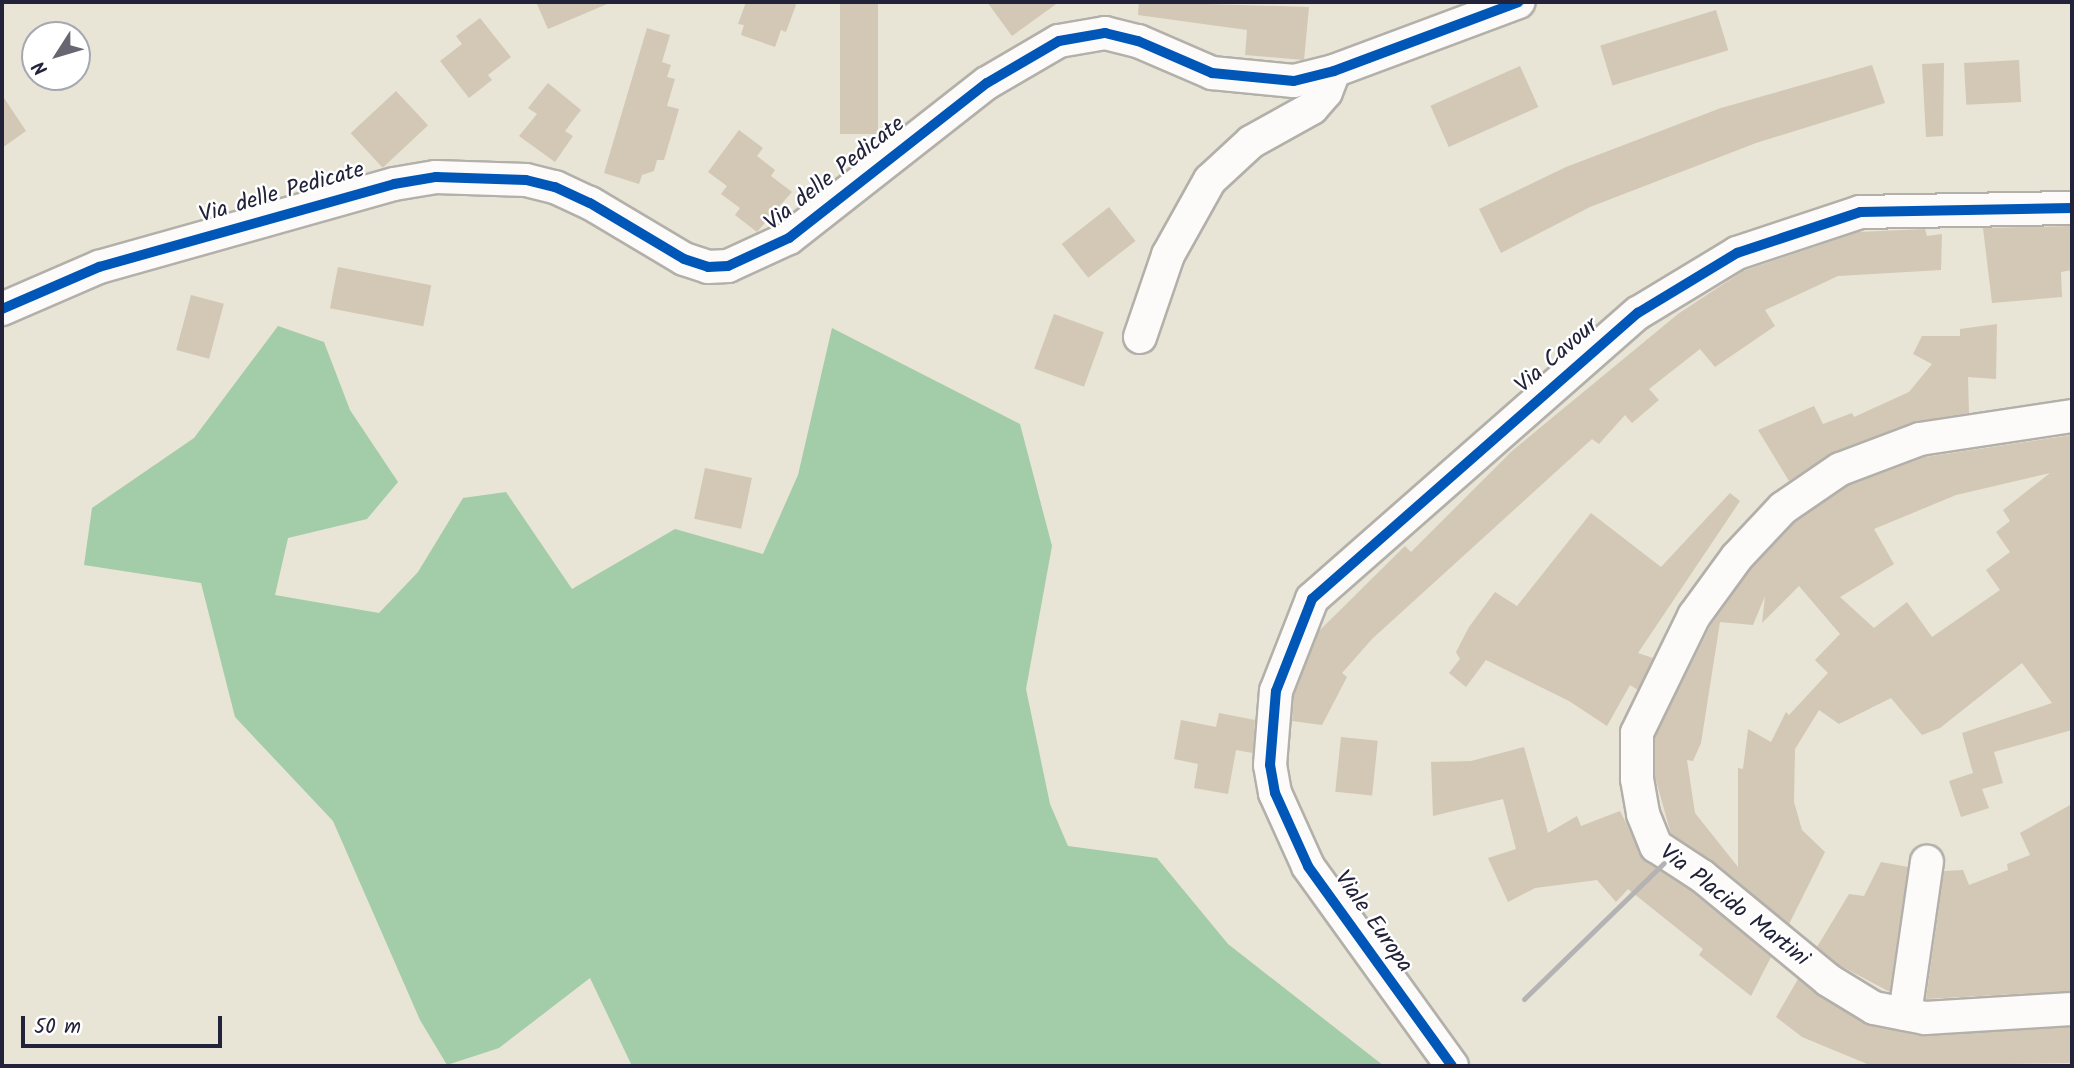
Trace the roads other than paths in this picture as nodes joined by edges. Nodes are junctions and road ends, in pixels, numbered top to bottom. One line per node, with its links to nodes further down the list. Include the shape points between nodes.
1 (1519, 2): 2 (street, Via delle Pedicate)
2 (1334, 71): 4 (street, Via delle Pedicate, via 1294,81 1236,78 1198,70 1118,35 1091,32 1059,41 987,83 789,238 759,256 720,267 684,259 555,187 526,180 436,177 394,184 99,267); 5 (street, via 1326,92 1312,108 1251,142 1210,180 1168,255)
3 (2072, 208): 7 (street, Via Cavour, via 1860,212 1737,253 1638,313 1312,599 1276,691 1270,751)
4 (2, 309)
5 (1140, 337)
6 (2072, 416): 10 (street, Via Placido Martini, via 1920,439 1840,469 1783,508 1737,557 1694,616 1637,733 1637,779 1643,814 1656,846 1702,876 1828,980 1874,1008)
7 (1275, 793): 11 (street, Viale Europa, via 1308,866)
8 (1927, 862): 10 (street)
9 (2072, 1009): 10 (street, Via Placido Martini, via 1926,1018)
10 (1905, 1014)
11 (1452, 1066)

